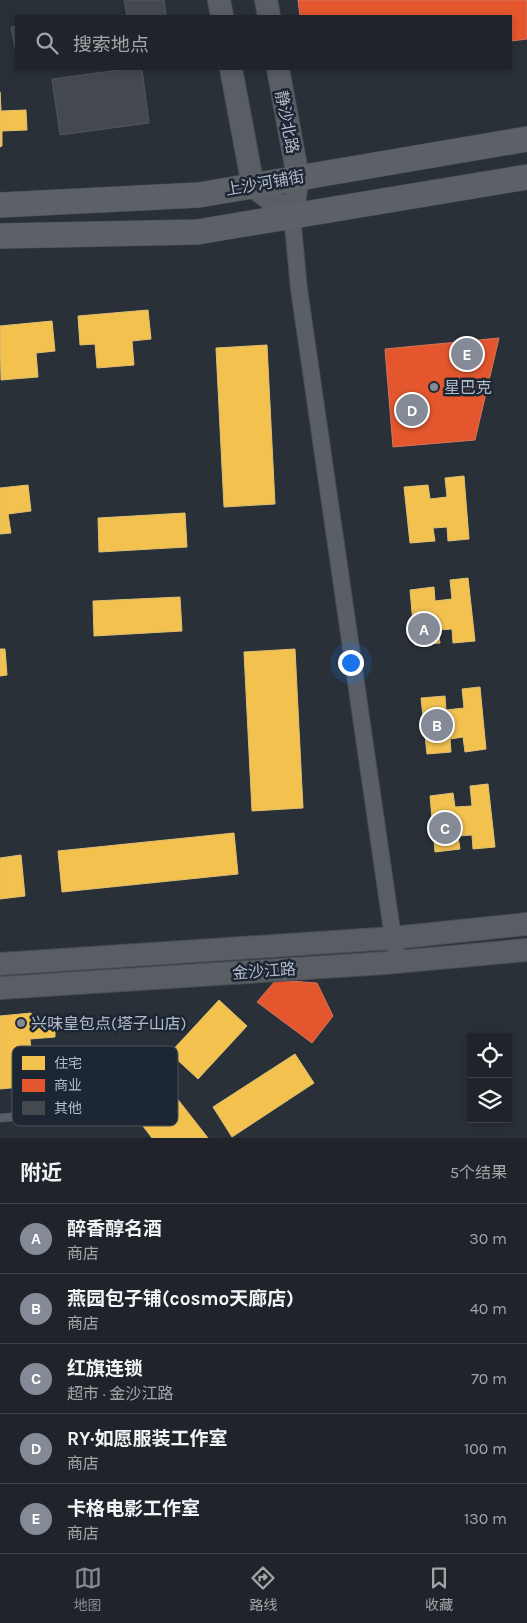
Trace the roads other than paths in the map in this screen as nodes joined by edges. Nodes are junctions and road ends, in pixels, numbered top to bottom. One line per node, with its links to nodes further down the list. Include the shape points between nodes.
1 (219, 0): 3 (street)
2 (266, 0): 4 (street)
3 (222, 15)
4 (269, 15)
5 (232, 70): 10 (street)
6 (278, 70): 8 (street, 静沙北路)
7 (527, 139): 8 (main road, 上沙河铺街)
8 (298, 177): 10 (main road, 上沙河铺街); 12 (street, 静沙北路)
9 (527, 177): 12 (main road)
10 (253, 186): 11 (main road, 上沙河铺街, via 199,195); 12 (street)
11 (0, 205)
12 (292, 216): 13 (main road, via 197,232); 15 (street, via 300,299)
13 (0, 236)
14 (527, 924): 15 (street)
15 (393, 938): 17 (street); 18 (street)
16 (527, 950): 17 (street, 金沙江路)
17 (399, 962): 19 (street, 金沙江路)
18 (0, 964)
19 (0, 988)

